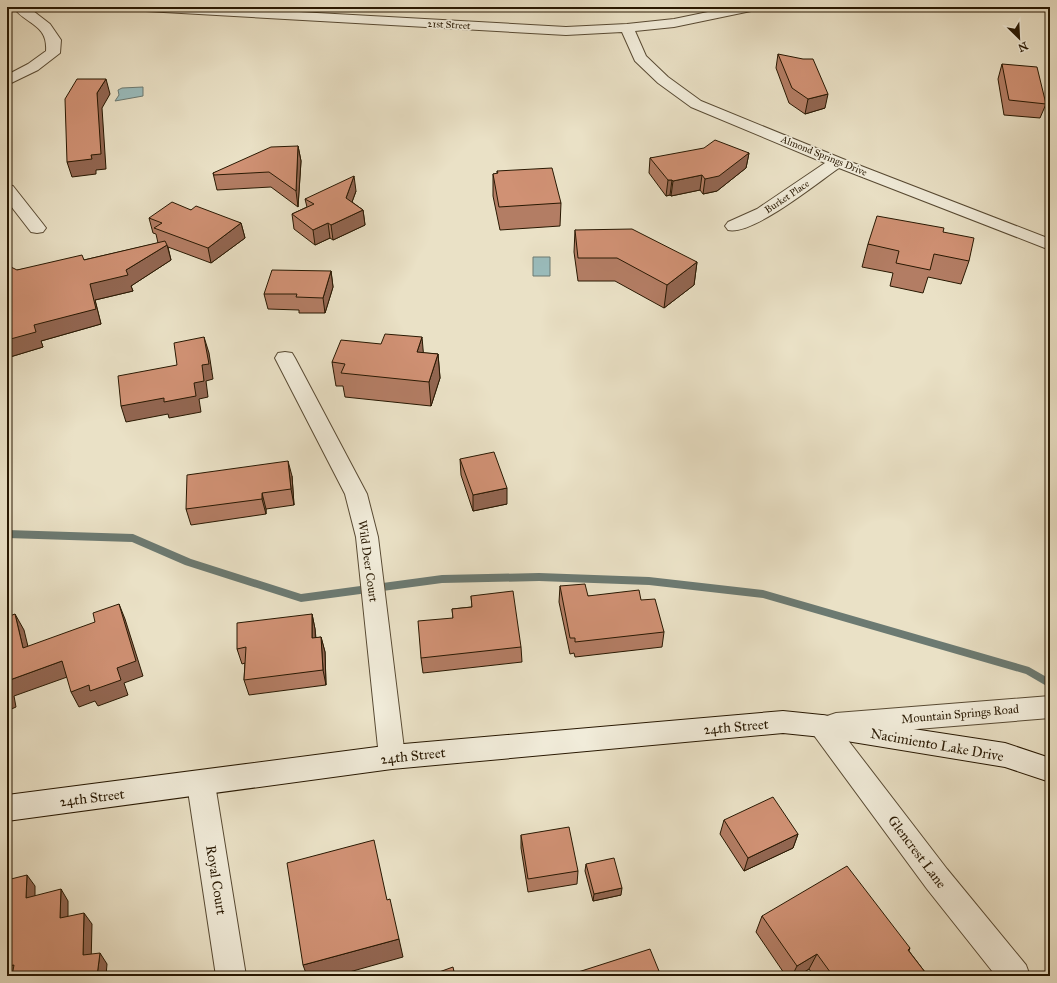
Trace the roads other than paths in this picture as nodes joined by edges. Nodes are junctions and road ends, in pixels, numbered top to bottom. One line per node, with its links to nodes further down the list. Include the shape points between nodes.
1 (20, 7): 5 (street, via 45,27 54,40 53,52 33,67)
2 (146, 7): 4 (street, 21st Street, via 508,28)
3 (751, 7): 4 (street, 21st Street, via 674,23)
4 (627, 28): 6 (street, Almond Springs Drive, via 640,58 663,80 696,104)
5 (7, 81)
6 (837, 162): 8 (street, Burket Place, via 763,213); 10 (street, Almond Springs Drive)
7 (7, 190): 9 (street)
8 (734, 226)
9 (37, 228)
10 (1050, 245)
11 (285, 358): 14 (street, Wild Deer Court, via 356,494 367,537)
12 (1050, 707): 13 (street, Mountain Springs Road)
13 (822, 726): 14 (street, 24th Street, via 783,722); 15 (street, Nacimiento Lake Drive, via 1005,755); 19 (street, Glencrest Lane, via 937,879)
14 (392, 758): 16 (street, 24th Street)
15 (1050, 770)
16 (201, 784): 17 (street, 24th Street); 18 (street, Royal Court)
17 (7, 808)
18 (231, 976)
19 (1015, 976)

